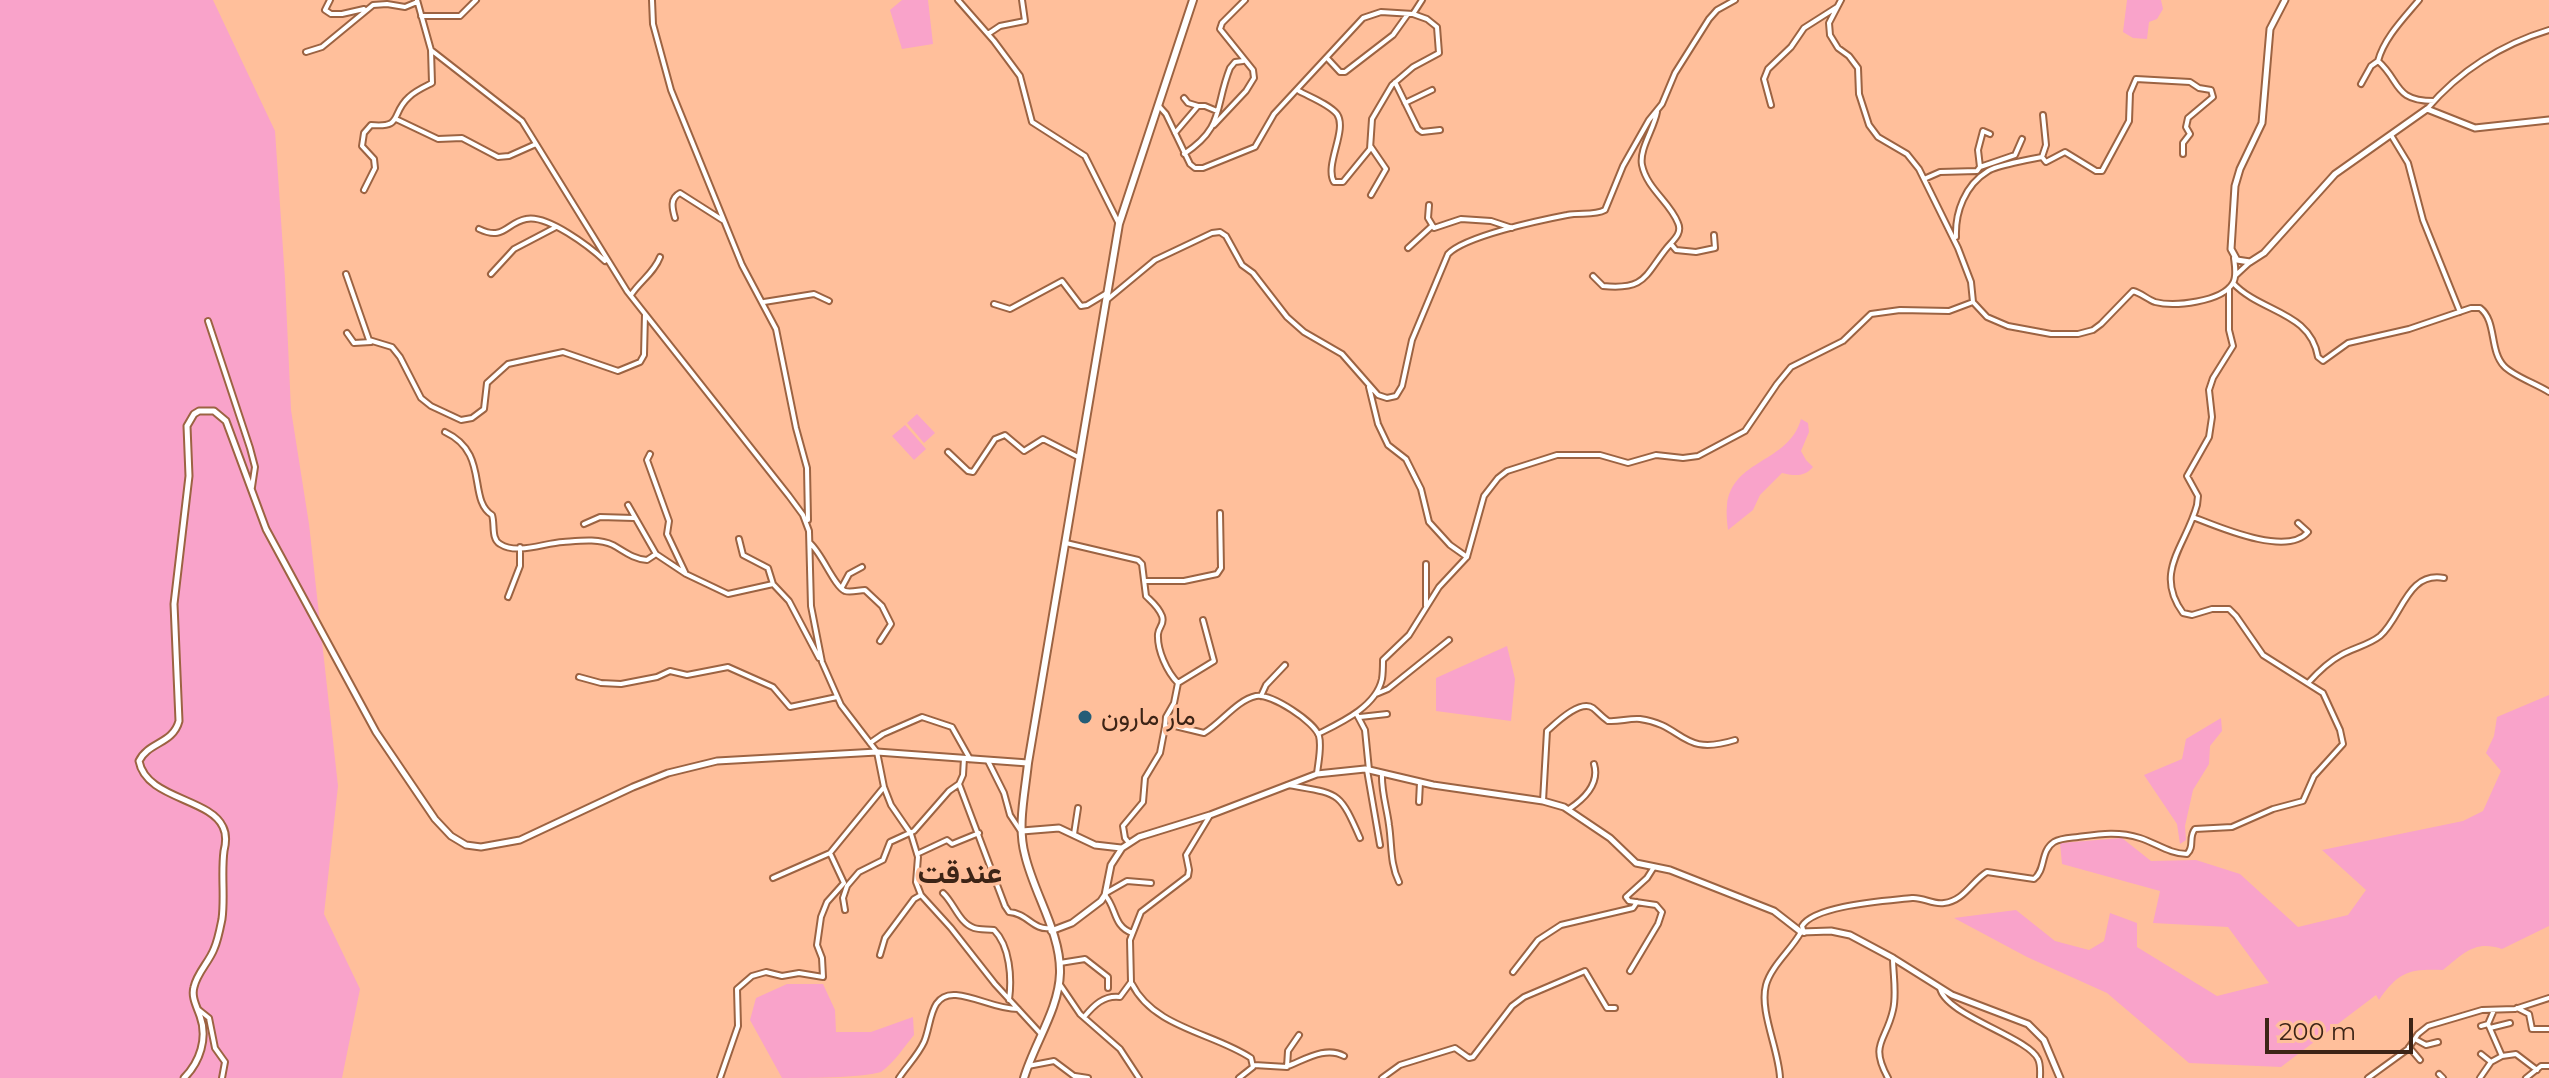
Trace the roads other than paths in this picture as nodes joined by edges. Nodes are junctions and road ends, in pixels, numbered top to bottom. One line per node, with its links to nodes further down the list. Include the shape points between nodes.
1 (330, 0): 14 (street, via 325,10 331,14)
2 (476, 0): 16 (street, via 460,16)
3 (652, 0): 57 (street, via 671,90)
4 (958, 0): 18 (street)
5 (1022, 0): 18 (street, via 1024,22)
6 (1193, 0): 31 (main road)
7 (1245, 0): 22 (street, via 1220,27)
8 (1422, 0): 15 (street)
9 (1735, 0): 35 (street, via 1709,19)
10 (2285, 0): 67 (street, via 2270,29 2262,123 2235,186)
11 (2419, 0): 23 (street, via 2397,25)
12 (417, 1): 14 (street, via 405,7 379,3); 16 (street)
13 (1840, 3): 32 (street, via 1804,28 1768,69 1764,79); 52 (street, via 1829,23 1830,35 1858,68 1869,125 1878,137 1907,154)
14 (366, 8): 20 (street, via 322,47)
15 (1410, 14): 21 (street, via 1381,12 1363,18); 21 (street, via 1390,39 1345,72); 24 (street, via 1437,27 1439,53)
16 (421, 16): 19 (street)
17 (2549, 30): 29 (street, via 2497,52)
18 (988, 34): 58 (street, via 1022,80 1032,122 1085,156)
19 (431, 50): 38 (street, via 432,83 408,97); 46 (street, via 512,111)
20 (306, 52)
21 (1327, 58): 26 (street)
22 (1245, 61): 36 (street, via 1230,68); 40 (street, via 1255,74 1253,82)
23 (2378, 61): 25 (street); 29 (street, via 2403,94)
24 (1395, 82): 30 (street); 47 (street, via 1372,116)
25 (2361, 84)
26 (1298, 90): 47 (street, via 1339,119 1334,182 1347,179); 48 (street, via 1270,118 1251,150 1201,169)
27 (1432, 90): 30 (street)
28 (1184, 98): 33 (street)
29 (2434, 101): 34 (street)
30 (1405, 103): 41 (street, via 1419,130)
31 (1158, 105): 42 (street); 58 (main road)
32 (1771, 105)
33 (1198, 106): 36 (street); 42 (street)
34 (2427, 109): 39 (street, via 2481,129); 44 (street)
35 (1658, 110): 62 (street, via 1623,166 1603,212 1569,214); 65 (street, via 1642,163 1678,223)
36 (1217, 111): 40 (street)
37 (2043, 115): 50 (street)
38 (396, 119): 46 (street, via 438,139 462,138 498,157); 53 (street, via 387,126 371,125 364,133 362,146 375,168)
39 (2549, 120)
40 (1214, 125): 48 (street)
41 (1440, 130)
42 (1175, 133): 48 (street)
43 (1990, 134): 51 (street, via 1983,131 1980,138)
44 (2391, 135): 69 (street, via 2335,174 2273,244); 82 (street, via 2408,163 2423,220)
45 (2022, 139): 51 (street, via 2015,155)
46 (536, 144): 70 (street)
47 (1371, 147): 54 (street, via 1386,169)
48 (1184, 154)
49 (2183, 154): 50 (street, via 2190,134 2188,118 2213,97 2211,90 2190,82 2136,79 2129,121 2102,171 2065,152 2046,162)
50 (2042, 157): 64 (street, via 1983,175 1959,207)
51 (1980, 167): 52 (street)
52 (1924, 179): 64 (street)
53 (364, 190)
54 (1371, 195)
55 (1429, 205): 59 (street)
56 (675, 218): 57 (street, via 673,200 680,193)
57 (726, 222): 79 (street)
58 (1119, 224): 77 (main road)
59 (1432, 226): 62 (street, via 1465,219); 66 (street)
60 (556, 227): 61 (street, via 534,218 503,232); 70 (street); 72 (street, via 514,249)
61 (479, 229)
62 (1514, 229): 87 (street, via 1469,239 1448,254 1412,340 1398,395 1383,397)
63 (1714, 235): 65 (street, via 1715,248 1708,250 1676,250)
64 (1956, 243): 80 (street)
65 (1671, 244): 74 (street, via 1649,274 1631,285 1603,286)
66 (1408, 248)
67 (2234, 256): 69 (street); 73 (street)
68 (660, 257): 76 (street)
69 (2250, 262): 73 (street)
70 (610, 265): 76 (street)
71 (346, 274): 86 (street)
72 (491, 274)
73 (2236, 275): 75 (street)
74 (1593, 276)
75 (2231, 285): 80 (street, via 2188,304 2158,303 2133,291 2101,324 2078,334 2002,325); 82 (street, via 2304,327 2323,361 2348,343); 96 (street, via 2228,326 2233,346 2209,390 2209,437 2187,474 2198,496)
76 (631, 295): 83 (street)
77 (1106, 296): 81 (street, via 1082,306 1062,281 1010,309); 87 (street, via 1163,255 1220,232 1287,317 1342,354); 92 (main road)
78 (829, 301): 79 (street, via 814,294)
79 (764, 302): 98 (street, via 776,329 807,468)
80 (1973, 302): 106 (street, via 1949,311 1871,314 1843,341 1791,367 1745,431 1698,456 1656,455 1624,463 1600,455 1563,455 1513,468 1484,496)
81 (994, 304)
82 (2460, 312): 88 (street, via 2482,309 2505,366)
83 (645, 314): 86 (street, via 644,355 632,366 618,371 556,352 508,364 487,383 484,409 466,419 425,402 395,351); 98 (street)
84 (208, 321): 93 (street, via 255,467)
85 (347, 333): 86 (street, via 354,343)
86 (371, 342)
87 (1369, 387): 106 (street, via 1373,412 1390,447 1406,459 1422,491 1429,522)
88 (2549, 392)
89 (445, 432): 104 (street, via 469,451 496,540)
90 (948, 452): 92 (street, via 973,472 995,439 1005,435 1024,451 1043,439)
91 (650, 454): 109 (street, via 647,460 669,521 667,534)
92 (1080, 458): 102 (main road)
93 (252, 490): 133 (street, via 266,529 376,732 435,819 466,845 520,840 625,790 700,765); 183 (street, via 221,415 206,410 194,414 187,426 189,476 174,604 179,721 175,733 145,751 139,761 143,772 164,790 218,819 226,834 221,923 193,988)
94 (628, 505): 97 (street)
95 (1220, 513): 111 (street, via 1217,574)
96 (2193, 517): 99 (street, via 2250,539 2286,542 2308,532); 123 (street, via 2169,575 2181,610 2192,615 2229,609 2258,651)
97 (634, 518): 100 (street, via 616,515); 105 (street)
98 (807, 523): 103 (street)
99 (2298, 523)
100 (584, 524)
101 (739, 539): 112 (street, via 743,555 768,568)
102 (1064, 542): 111 (street, via 1138,560); 136 (main road)
103 (810, 543): 113 (street); 119 (street, via 811,606)
104 (520, 547): 105 (street, via 598,541 640,559); 114 (street, via 520,566)
105 (656, 554): 109 (street)
106 (1467, 557): 115 (street)
107 (1426, 564): 115 (street)
108 (862, 567): 113 (street, via 849,574)
109 (686, 574): 112 (street, via 728,594)
110 (2444, 578): 123 (street, via 2434,576 2414,586 2380,636 2341,655)
111 (1145, 581): 122 (street, via 1146,596 1162,616 1160,645)
112 (773, 584): 119 (street, via 789,601)
113 (841, 588): 118 (street, via 865,590 882,606 891,624)
114 (508, 597)
115 (1426, 609): 124 (street, via 1383,660 1382,681)
116 (1203, 620): 122 (street, via 1214,661)
117 (1449, 640): 124 (street)
118 (880, 641)
119 (822, 662): 126 (street)
120 (1285, 665): 125 (street)
121 (579, 677): 126 (street, via 621,684 670,671 687,675 728,667 773,687 790,707)
122 (1178, 683): 129 (street)
123 (2308, 683): 171 (street, via 2326,698 2343,744 2314,776 2299,803 2232,827 2195,829 2187,854 2117,833 2061,839 2048,848 2034,879 1987,872 1956,900 1941,904 1912,898 1833,909 1809,917)
124 (1374, 695): 128 (street)
125 (1261, 696): 129 (street, via 1204,733); 130 (street, via 1289,708)
126 (837, 697): 132 (street)
127 (1387, 714): 128 (street)
128 (1358, 715): 130 (street); 138 (street, via 1365,730)
129 (1165, 727): 155 (street, via 1160,753 1145,778 1143,802 1123,826)
130 (1318, 734): 140 (street)
131 (1735, 740): 145 (street, via 1695,745 1663,726 1640,719 1608,721 1585,706 1547,731)
132 (870, 743): 133 (street); 134 (street, via 922,717 952,727)
133 (877, 752): 134 (street); 144 (street)
134 (967, 758): 135 (street); 142 (street)
135 (988, 761): 136 (street); 150 (street)
136 (1028, 763): 150 (main road)
137 (1594, 764): 148 (street, via 1595,779)
138 (1368, 770): 139 (street); 140 (street); 156 (street)
139 (1382, 773): 141 (street); 162 (street, via 1392,867)
140 (1317, 774): 143 (street)
141 (1420, 782): 145 (street); 146 (street)
142 (959, 784): 151 (street); 152 (street)
143 (1286, 785): 149 (street); 154 (street, via 1338,796)
144 (884, 787): 152 (street); 158 (street)
145 (1543, 801): 148 (street)
146 (1419, 802)
147 (1078, 808): 153 (street)
148 (1569, 809): 160 (street, via 1633,862)
149 (1210, 815): 155 (street); 170 (street, via 1186,855 1188,876 1141,912)
150 (1022, 831): 153 (street, via 1055,828); 169 (main road, via 1025,858)
151 (979, 833): 159 (street); 169 (street, via 1009,912)
152 (911, 834): 159 (street); 168 (street, via 890,842 883,860 853,876 844,890)
153 (1074, 834): 157 (street, via 1100,847)
154 (1360, 838)
155 (1129, 843): 157 (street)
156 (1380, 845)
157 (1122, 848): 165 (street, via 1111,865)
158 (830, 853): 161 (street); 211 (street, via 844,883 821,917 817,945 823,977 766,972 737,989 738,1026)
159 (917, 854): 166 (street)
160 (1654, 867): 167 (street, via 1627,895); 171 (street, via 1779,913)
161 (773, 878)
162 (1399, 882)
163 (1151, 883): 165 (street, via 1127,881)
164 (943, 893): 182 (street, via 965,923 994,930 1003,941)
165 (1106, 894): 169 (street, via 1072,923); 170 (street, via 1118,925)
166 (921, 895): 172 (street, via 885,938); 182 (street)
167 (1637, 902): 175 (street, via 1658,906 1662,913); 176 (street, via 1632,908 1561,925 1538,940)
168 (845, 910)
169 (1051, 930): 174 (main road)
170 (1132, 933): 177 (street)
171 (1803, 933): 173 (street, via 1842,932); 218 (street, via 1765,988)
172 (880, 955)
173 (1893, 958): 180 (street); 219 (street, via 1893,1010 1879,1055)
174 (1060, 963): 178 (main road); 179 (street, via 1085,959 1108,977)
175 (1630, 971)
176 (1513, 972)
177 (1131, 982): 188 (street, via 1123,996 1101,1000); 203 (street, via 1142,1000 1181,1027 1232,1046)
178 (1059, 983): 188 (street); 193 (main road)
179 (1108, 988)
180 (1940, 988): 220 (street, via 1946,999 2030,1049 2039,1061); 221 (street, via 2028,1024 2044,1040)
181 (2549, 998): 185 (street)
182 (1009, 1000): 186 (street)
183 (197, 1008): 209 (street, via 203,1041); 210 (street, via 209,1018 215,1048 225,1062)
184 (1615, 1008): 217 (street, via 1607,1008 1585,971 1512,1006 1473,1057 1455,1048 1400,1065)
185 (2517, 1008): 187 (street); 192 (street, via 2529,1014 2532,1029)
186 (1018, 1009): 193 (street); 212 (street, via 955,995 940,998 926,1038)
187 (2494, 1010): 191 (street); 195 (street, via 2432,1024)
188 (1084, 1017): 215 (street, via 1115,1043)
189 (2510, 1023): 191 (street)
190 (2481, 1026): 191 (street)
191 (2489, 1026): 200 (street)
192 (2549, 1029)
193 (1041, 1034): 204 (main road)
194 (1299, 1035): 205 (street, via 1288,1051)
195 (2415, 1039): 196 (street, via 2426,1045); 197 (street)
196 (2438, 1042)
197 (2409, 1047): 201 (street); 222 (street)
198 (2481, 1054): 202 (street)
199 (1344, 1056): 205 (street, via 1326,1051)
200 (2502, 1056): 202 (street); 207 (street, via 2516,1054)
201 (2420, 1060)
202 (2491, 1062): 223 (street)
203 (1254, 1065): 205 (street); 216 (street)
204 (1028, 1066): 208 (street, via 1054,1061); 213 (main road)
205 (1288, 1066)
206 (2549, 1066): 207 (street)
207 (2537, 1070): 224 (street)
208 (1074, 1077): 214 (street)
209 (184, 1078)
210 (222, 1078)
211 (720, 1078)
212 (899, 1078)
213 (1024, 1078)
214 (1088, 1078)
215 (1139, 1078)
216 (1239, 1078)
217 (1382, 1078)
218 (1780, 1078)
219 (1888, 1078)
220 (2040, 1078)
221 (2060, 1078)
222 (2368, 1078)
223 (2480, 1078)
224 (2526, 1078)

